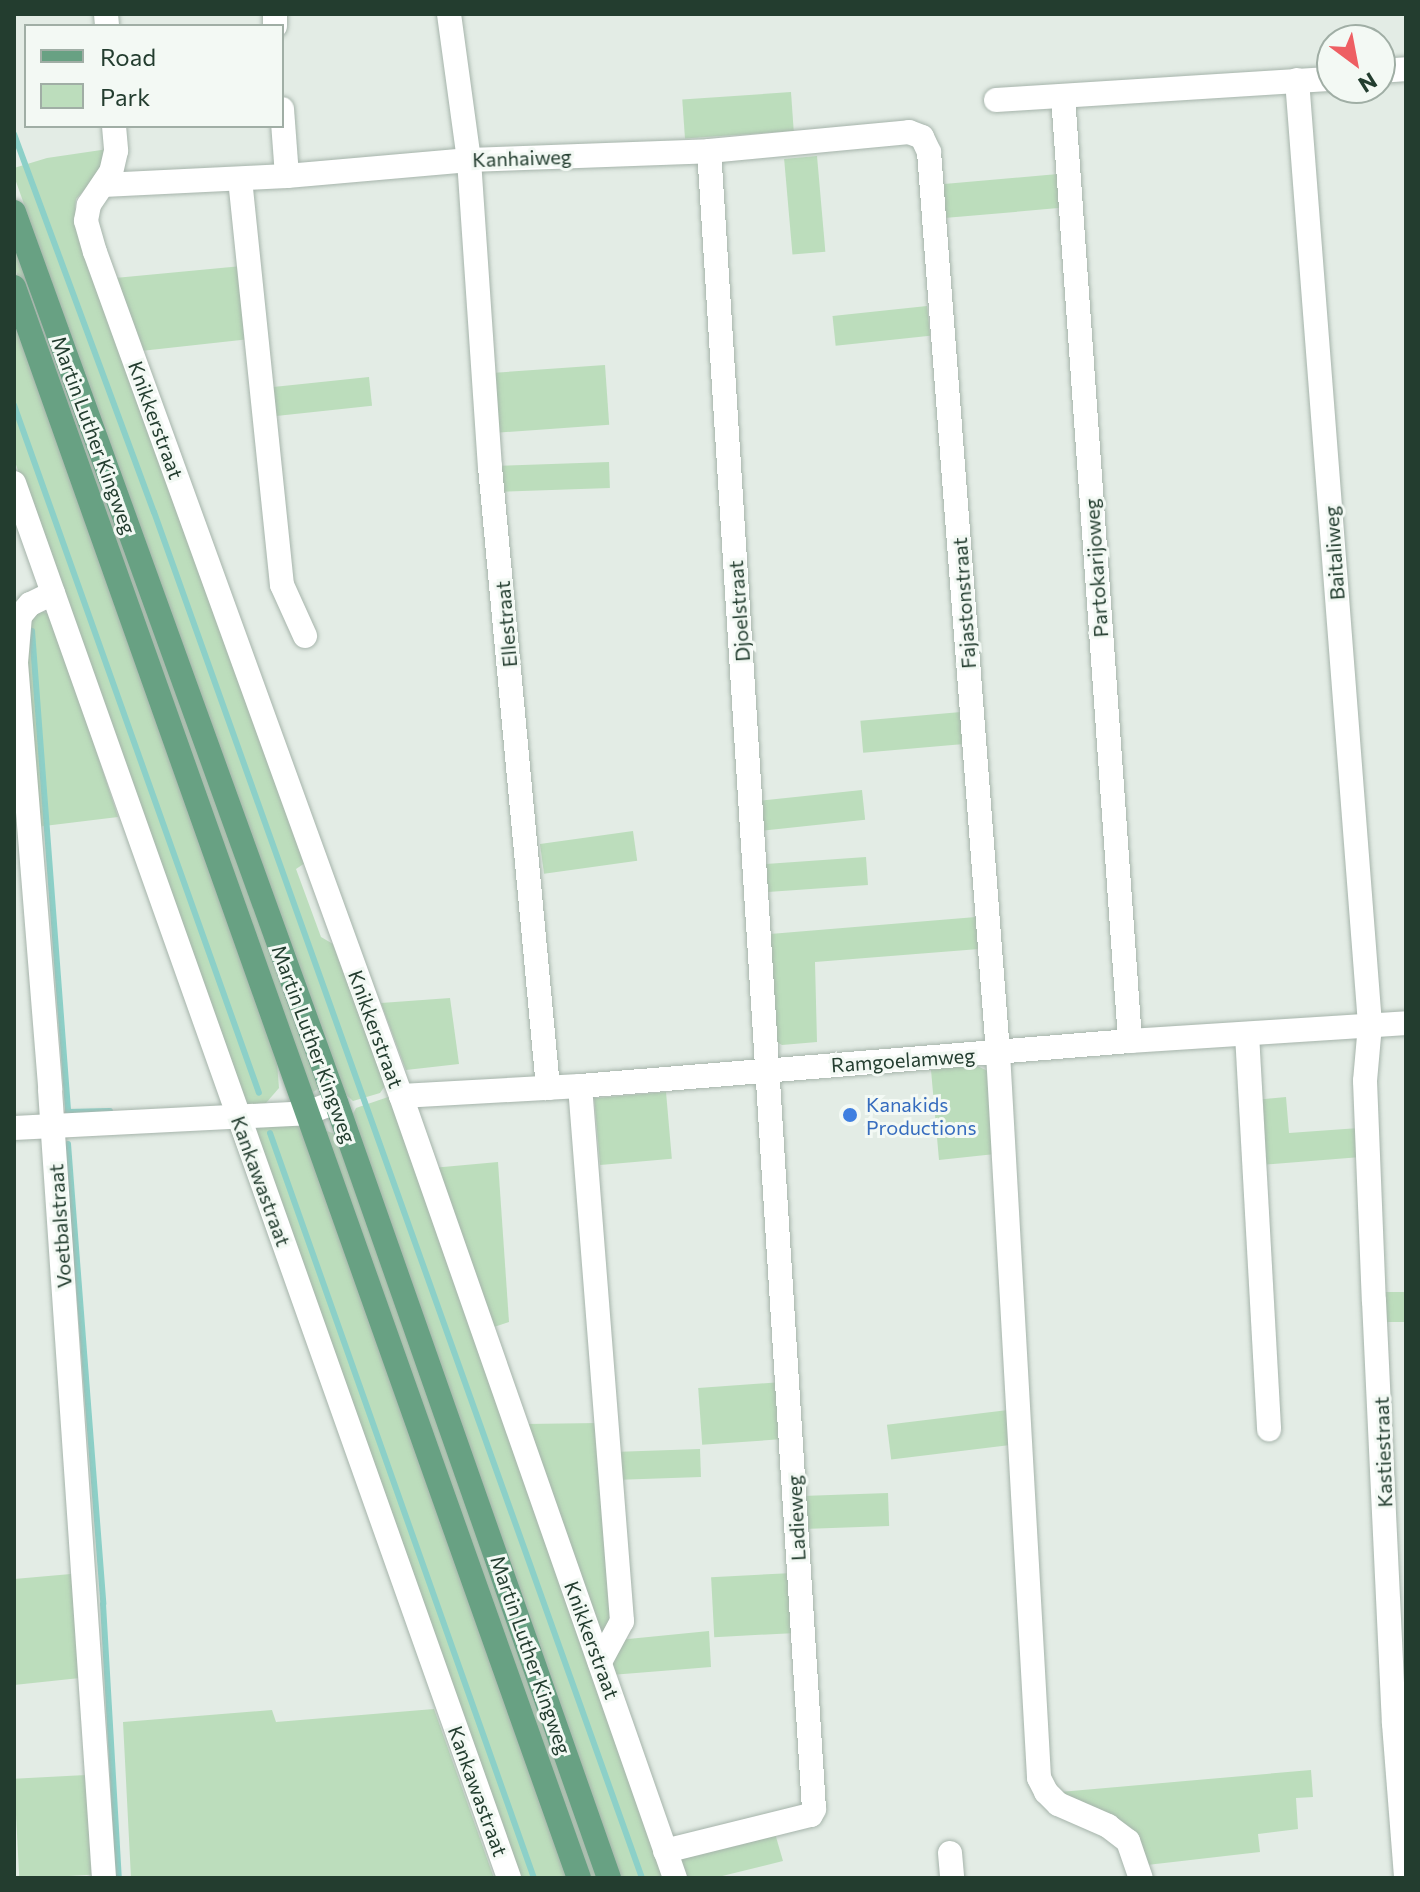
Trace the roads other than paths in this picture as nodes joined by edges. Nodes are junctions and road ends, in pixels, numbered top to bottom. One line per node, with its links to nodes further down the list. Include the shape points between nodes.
1 (449, 14): 10 (street, Ellestraat)
2 (1316, 79): 3 (street)
3 (1297, 80): 4 (street); 21 (street, Baitaliweg)
4 (1063, 96): 5 (street); 23 (street, Partokarijoweg)
5 (996, 100)
6 (114, 128): 13 (street, Knikkerstraat, via 116,151)
7 (283, 128): 11 (street)
8 (709, 151): 9 (street, Kanhaiweg, via 909,132 922,137); 10 (street, Kanhaiweg); 25 (street, Djoelstraat)
9 (929, 152): 24 (street, Fajastonstraat)
10 (469, 160): 11 (street, Kanhaiweg); 27 (street, Ellestraat, via 490,467)
11 (287, 176): 12 (street, Kanhaiweg)
12 (240, 179): 13 (street, Kanhaiweg); 18 (street, via 282,585)
13 (103, 185): 28 (street, Knikkerstraat, via 89,205 86,221 95,252)
14 (14, 212): 29 (main road, Martin Luther Kingweg)
15 (14, 287): 30 (main road, Martin Luther Kingweg)
16 (14, 483): 17 (street, Kankawastraat)
17 (53, 593): 19 (street, Voetbalstraat, via 30,604 20,616); 31 (street, Kankawastraat)
18 (305, 636)
19 (15, 663): 32 (street, Voetbalstraat)
20 (1406, 1023): 21 (street, Ramgoelamweg)
21 (1370, 1025): 22 (street, Ramgoelamweg); 45 (street, Kastiestraat, via 1365,1081 1374,1301)
22 (1247, 1034): 23 (street, Ramgoelamweg); 34 (street)
23 (1130, 1041): 24 (street, Ramgoelamweg)
24 (998, 1053): 25 (street, Ramgoelamweg); 44 (street, Fajastonstraat, via 1039,1778 1051,1798 1128,1841)
25 (769, 1070): 26 (street, Ramgoelamweg); 36 (street, Ladieweg, via 814,1811)
26 (580, 1086): 27 (street, Ramgoelamweg); 35 (street, via 622,1621)
27 (548, 1088): 28 (street, Ramgoelamweg)
28 (401, 1096): 35 (street, Knikkerstraat)
29 (336, 1102): 30 (street); 41 (main road, Martin Luther Kingweg)
30 (307, 1113): 31 (street); 40 (main road, Martin Luther Kingweg)
31 (236, 1115): 32 (street); 39 (street, Kankawastraat)
32 (52, 1125): 33 (street); 38 (street, Voetbalstraat)
33 (14, 1128)
34 (1269, 1429)
35 (600, 1662): 36 (street, Knikkerstraat)
36 (665, 1851): 42 (street, Knikkerstraat)
37 (950, 1853): 43 (street)
38 (104, 1878)
39 (509, 1878)
40 (579, 1878)
41 (609, 1878)
42 (675, 1878)
43 (952, 1878)
44 (1141, 1878)
45 (1406, 1878)

